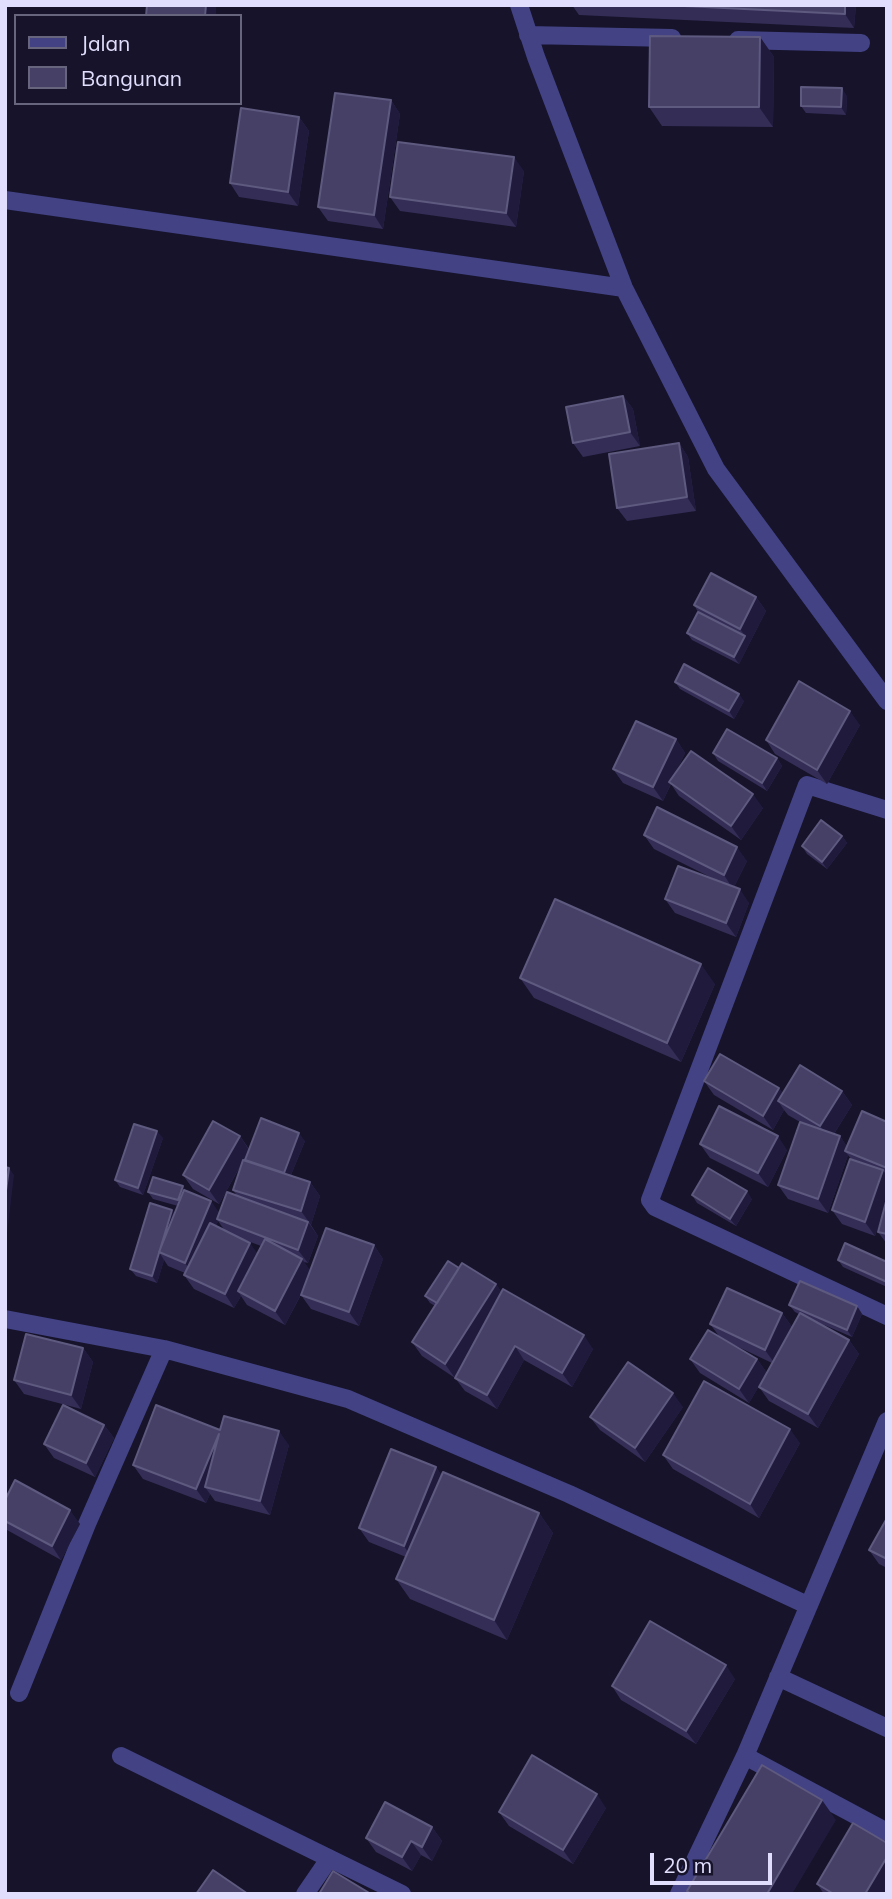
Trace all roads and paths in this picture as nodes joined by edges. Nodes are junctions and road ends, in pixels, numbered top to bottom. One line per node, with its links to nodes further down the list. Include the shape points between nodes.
1 (519, 5): 2 (street)
2 (528, 35): 3 (street); 7 (street)
3 (695, 39)
4 (722, 39): 5 (street)
5 (861, 43)
6 (5, 200): 7 (street)
7 (624, 288): 8 (street, via 716,469)
8 (887, 701)
9 (887, 810): 10 (street, via 806,786 650,1200 655,1207)
10 (887, 1316)
11 (5, 1319): 12 (street)
12 (164, 1349): 14 (street, via 348,1399 569,1494); 16 (street, via 86,1524)
13 (887, 1421): 14 (street)
14 (807, 1605): 15 (street)
15 (778, 1676): 17 (street); 19 (street)
16 (19, 1693)
17 (887, 1728)
18 (121, 1756): 21 (street)
19 (745, 1756): 20 (street); 24 (street)
20 (887, 1832)
21 (329, 1859): 22 (street); 23 (street)
22 (305, 1894)
23 (402, 1894)
24 (679, 1894)

